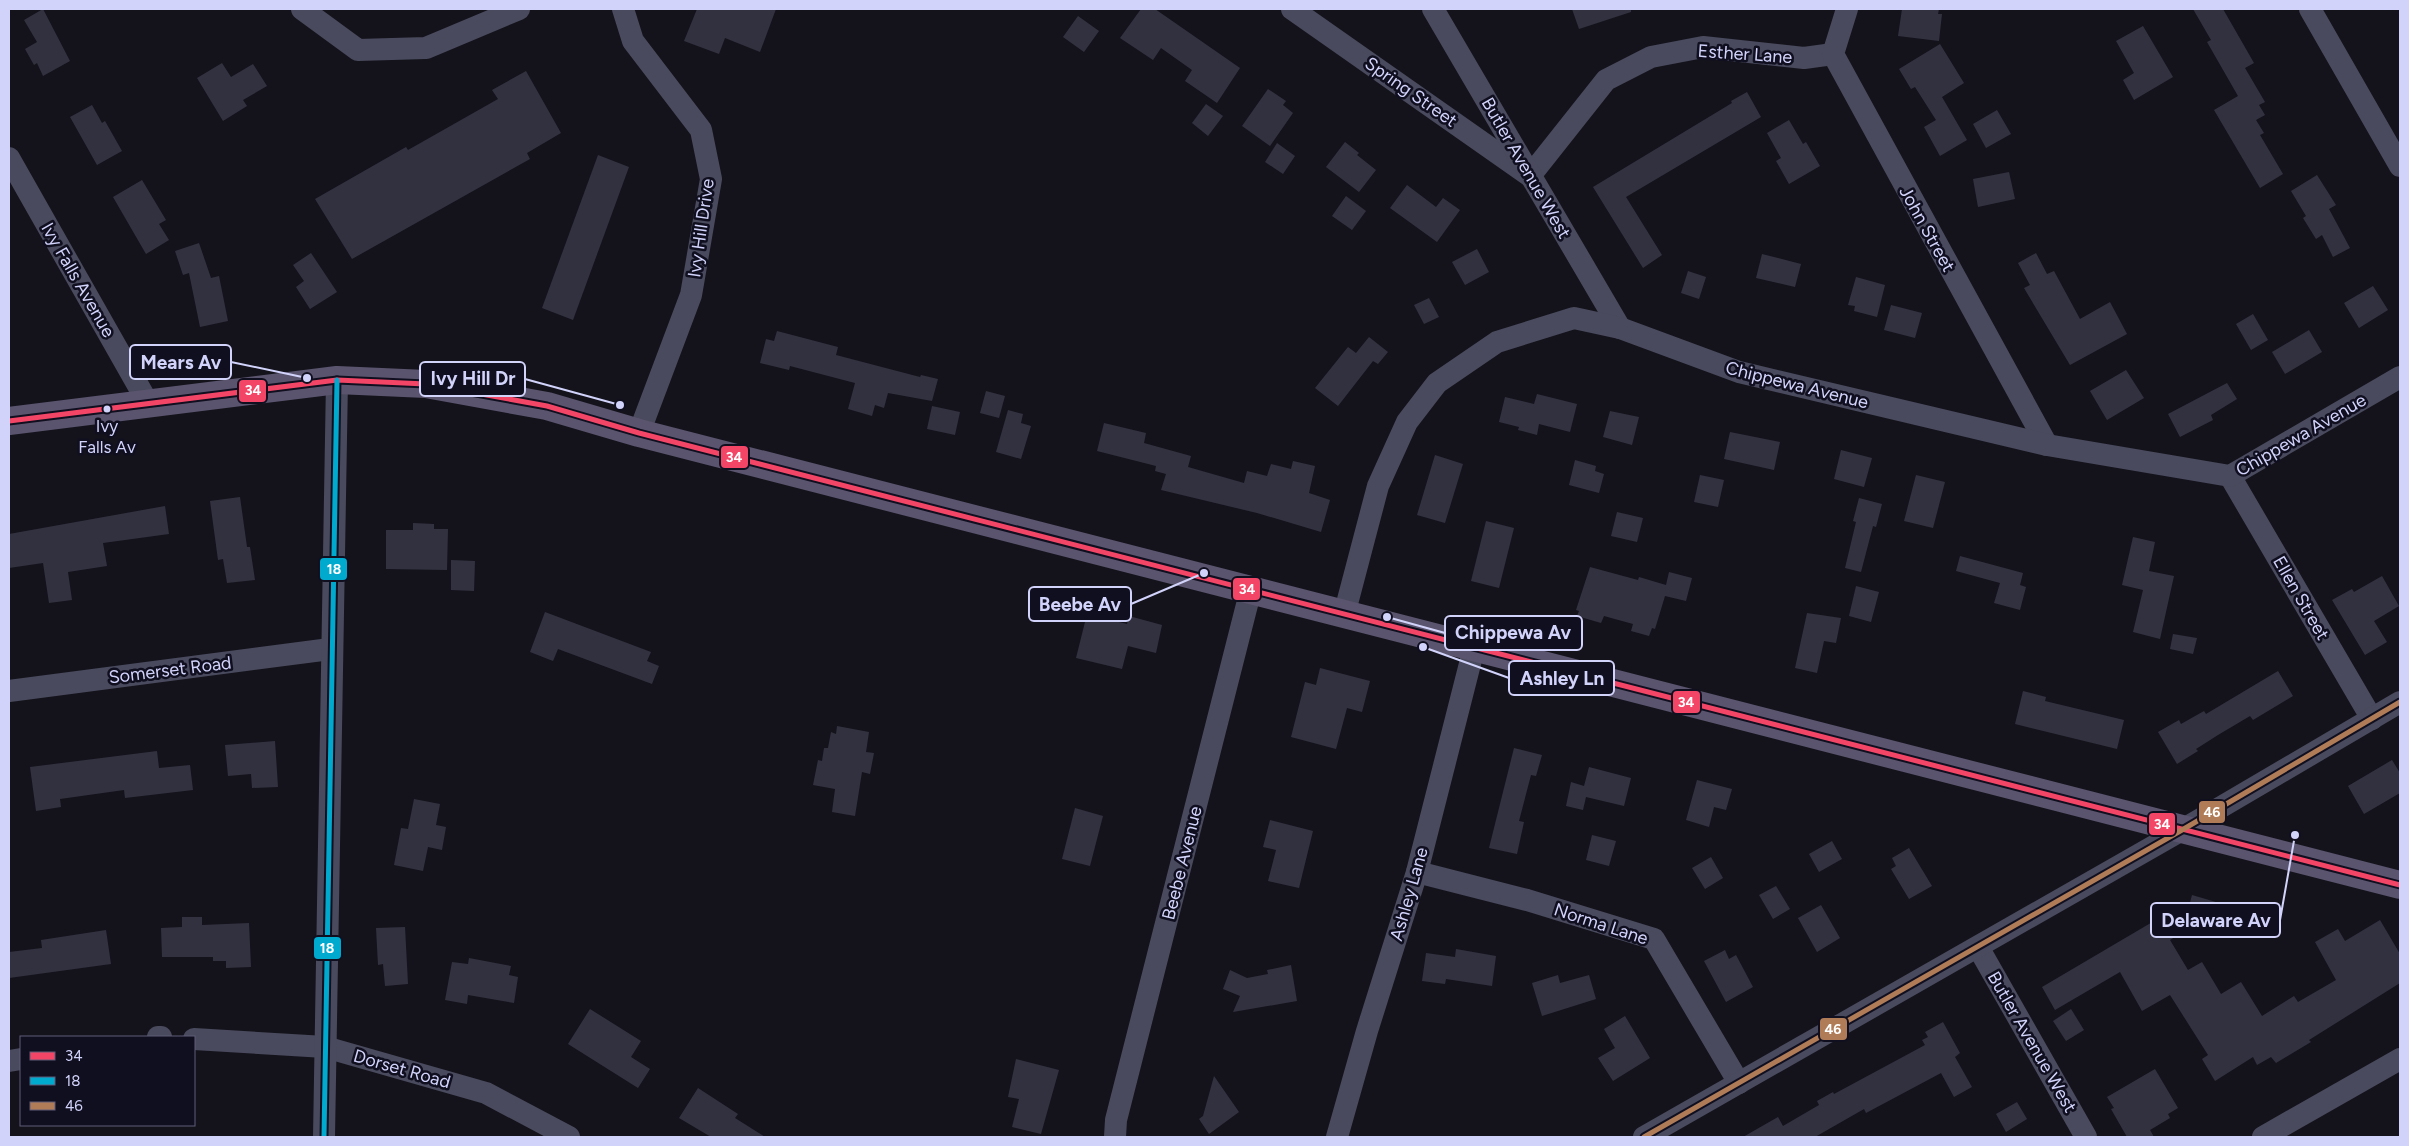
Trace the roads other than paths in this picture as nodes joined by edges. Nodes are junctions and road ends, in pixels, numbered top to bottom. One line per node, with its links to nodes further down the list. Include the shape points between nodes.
1 (302, 9): 2 (street, via 358,50 426,48)
2 (519, 9)
3 (623, 9): 17 (street, Ivy Hill Drive, via 633,41 701,130 712,179 691,295)
4 (1292, 9): 11 (street, Spring Street)
5 (1433, 9): 11 (street, Butler Avenue West)
6 (1847, 9): 8 (street)
7 (2310, 9): 10 (street)
8 (1833, 54): 11 (street, Esther Lane, via 1804,58 1703,48 1651,57 1606,80); 18 (street, John Street)
9 (9, 158): 15 (street, Ivy Falls Avenue)
10 (2400, 166)
11 (1530, 176): 12 (street, Butler Avenue West)
12 (1620, 328): 18 (street, Chippewa Avenue, via 1738,372); 21 (street, Chippewa Avenue, via 1574,318 1497,342 1437,383 1407,422 1378,486)
13 (2400, 377): 19 (street, Chippewa Avenue)
14 (337, 380): 15 (main road); 17 (main road, via 426,384 547,406); 23 (street)
15 (148, 402): 16 (main road)
16 (9, 421)
17 (638, 434): 20 (main road)
18 (2047, 445): 19 (street, Chippewa Avenue)
19 (2230, 476): 26 (street, Ellen Street)
20 (1251, 589): 21 (main road); 37 (street, Beebe Avenue, via 1116,1120)
21 (1344, 615): 22 (main road)
22 (1474, 648): 27 (main road); 28 (street, Ashley Lane)
23 (330, 649): 24 (street, Somerset Road); 32 (street)
24 (9, 691)
25 (2400, 702): 26 (street)
26 (2372, 719): 27 (street)
27 (2182, 830): 29 (main road); 30 (street)
28 (1416, 872): 34 (street, Norma Lane, via 1527,900 1654,939); 38 (street, Ashley Lane)
29 (2400, 885)
30 (1978, 947): 34 (street); 40 (street, Butler Avenue West)
31 (195, 1039): 32 (street, Dorset Road)
32 (325, 1048): 35 (street); 36 (street, Dorset Road, via 486,1093)
33 (2400, 1059): 41 (street)
34 (1739, 1083): 39 (street)
35 (324, 1137)
36 (569, 1137)
37 (1115, 1137)
38 (1337, 1137)
39 (1644, 1137)
40 (2086, 1137)
41 (2263, 1137)

